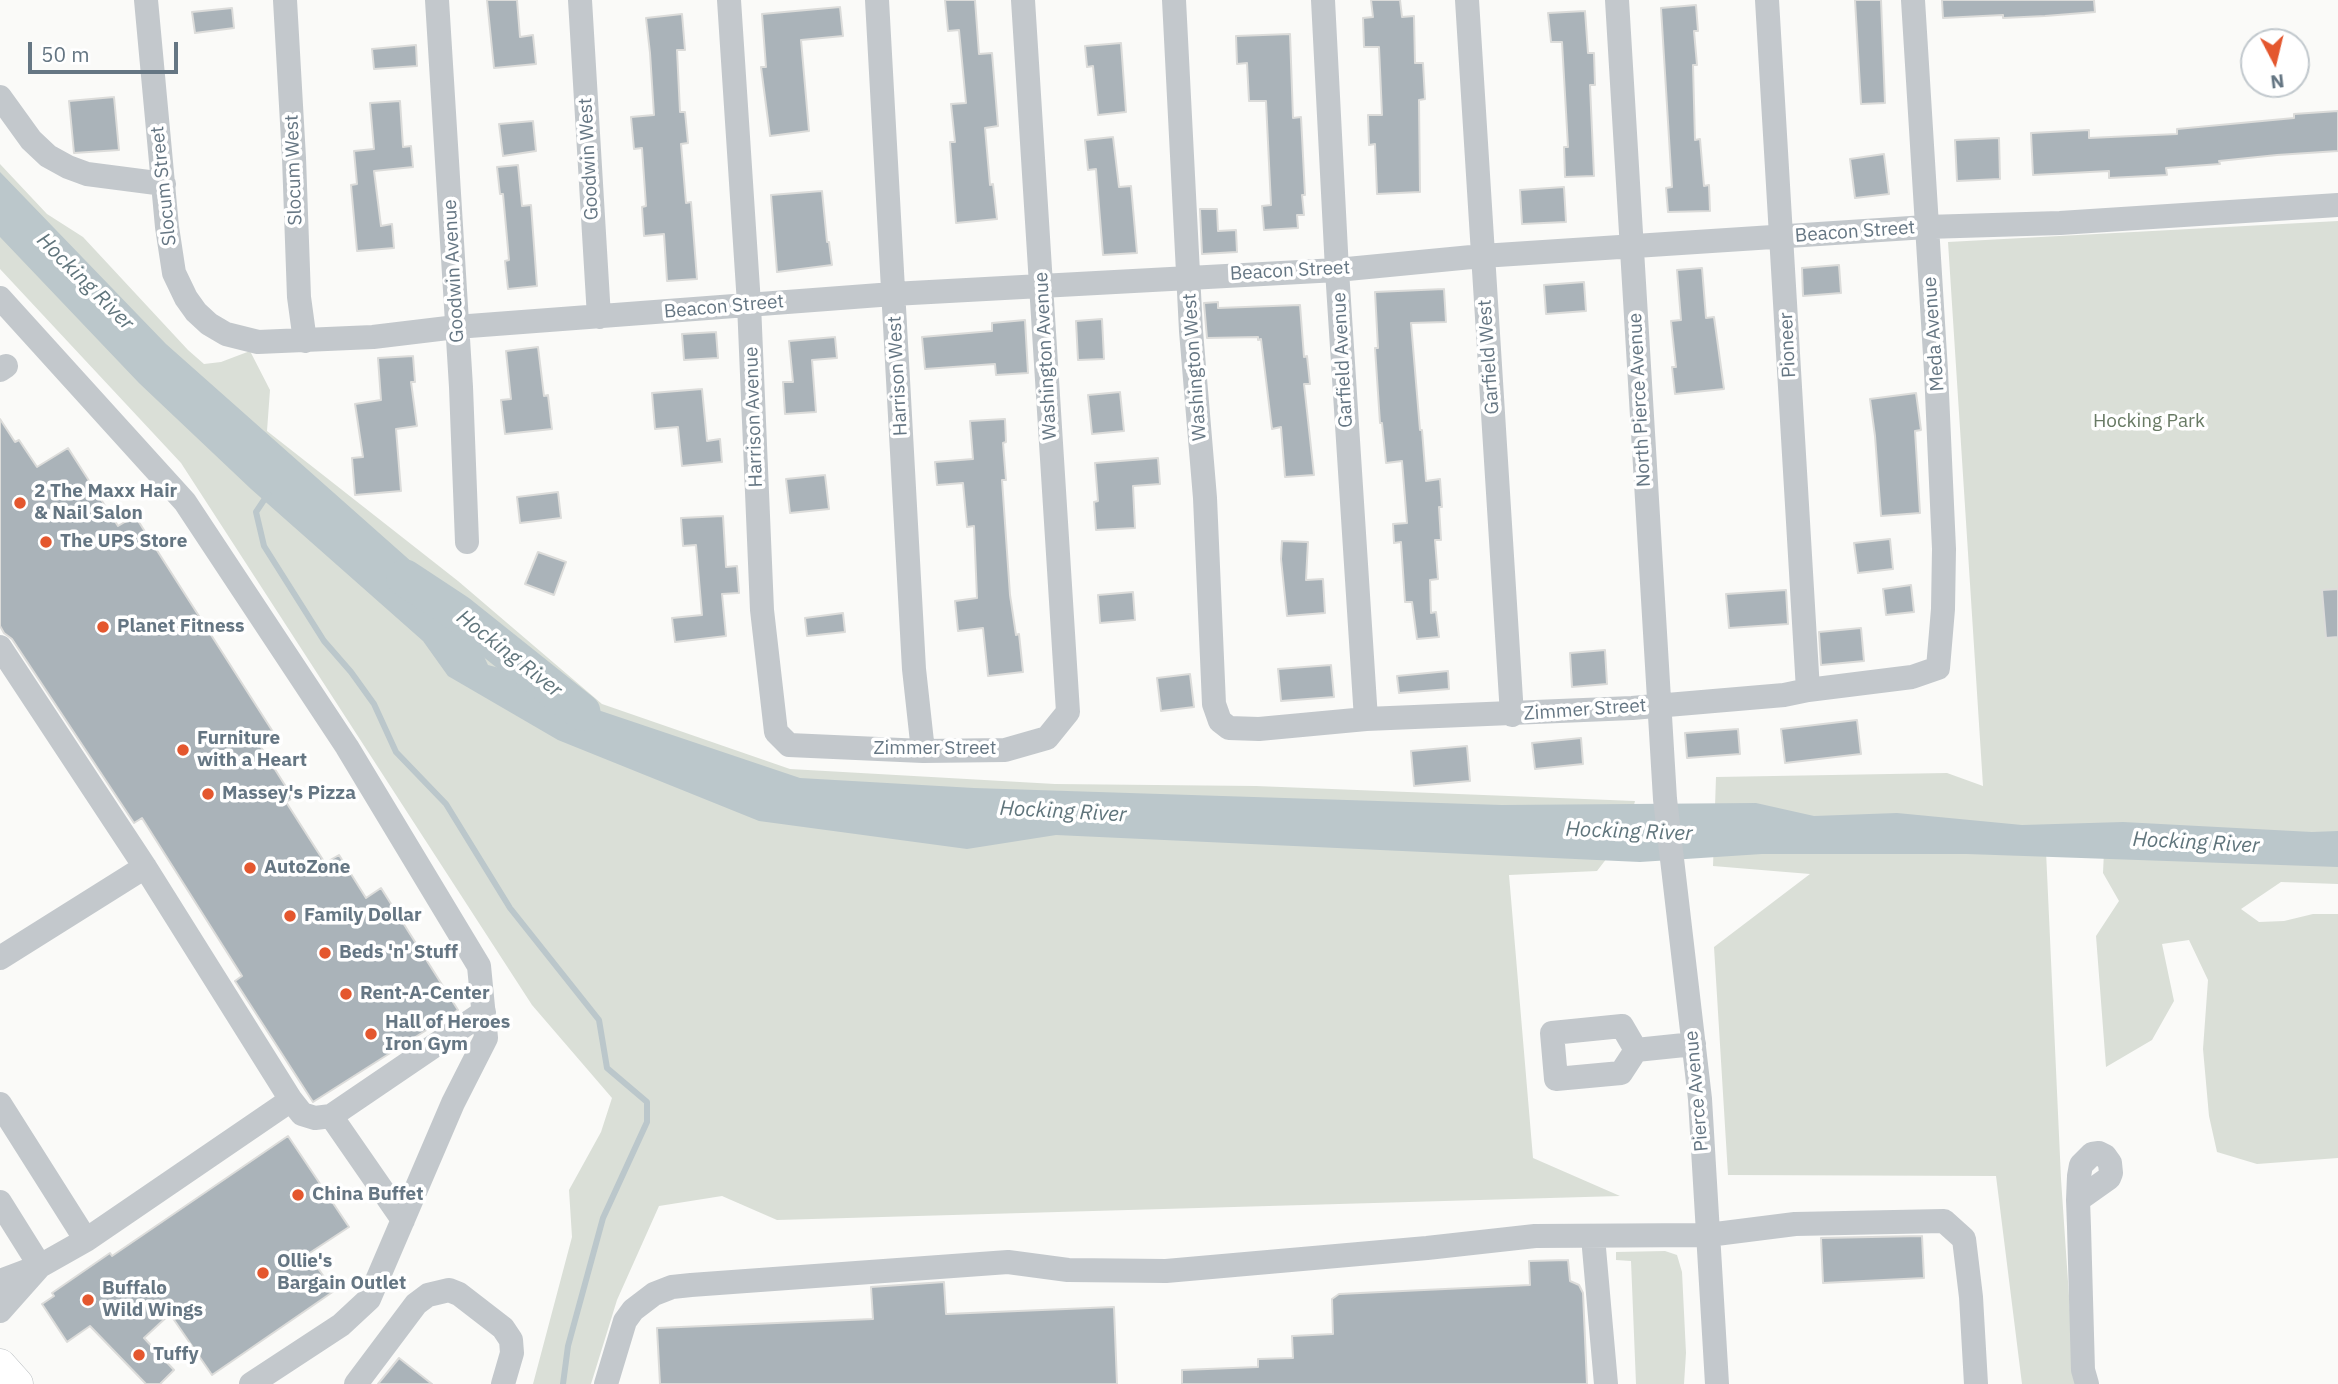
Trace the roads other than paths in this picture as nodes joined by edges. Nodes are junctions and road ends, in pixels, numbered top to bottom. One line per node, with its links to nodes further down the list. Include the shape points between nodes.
1 (146, 0): 15 (street, Slocum Street)
2 (285, 0): 30 (street, Slocum West)
3 (437, 0): 28 (street, Goodwin Avenue)
4 (580, 0): 27 (street, Goodwin West)
5 (729, 0): 26 (street, Harrison Avenue)
6 (877, 0): 24 (street, Harrison West)
7 (1023, 0): 23 (street, Washington Avenue)
8 (1174, 0): 22 (street, Washington West)
9 (1323, 0): 21 (street, Garfield Avenue)
10 (1467, 0): 20 (street, Garfield West)
11 (1617, 0): 19 (street, North Pierce Avenue)
12 (1767, 0): 18 (street, Pioneer)
13 (1913, 0): 17 (street, Meda Avenue)
14 (0, 97): 15 (street, via 31,140 68,167 87,174)
15 (164, 184): 29 (street, Slocum Street, via 171,258 186,298 209,324)
16 (2338, 205): 17 (street, Beacon Street)
17 (1926, 228): 18 (street, Beacon Street); 33 (street, Meda Avenue, via 1944,549)
18 (1781, 237): 19 (street, Beacon Street); 34 (street, Pioneer)
19 (1631, 246): 20 (street, Beacon Street); 35 (street, North Pierce Avenue)
20 (1482, 256): 21 (street, Beacon Street); 37 (street, Garfield West)
21 (1337, 270): 22 (street, Beacon Street); 38 (street, Garfield Avenue)
22 (1189, 277): 23 (street, Beacon Street); 39 (street, Washington West, via 1214,704 1220,721)
23 (1042, 286): 24 (street, Beacon Street); 36 (street, Washington Avenue)
24 (893, 294): 26 (street, Beacon Street); 41 (street, Harrison West, via 914,669)
25 (0, 298): 45 (street, via 186,502 346,747 479,966)
26 (749, 304): 27 (street, Beacon Street); 40 (street, Harrison Avenue, via 761,610 776,732)
27 (598, 317): 28 (street, Beacon Street)
28 (456, 327): 30 (street, Beacon Street); 31 (street, Goodwin Avenue)
29 (242, 340): 30 (street, Beacon Street)
30 (305, 341)
31 (467, 542)
32 (0, 648): 43 (street)
33 (1938, 668): 34 (street, Zimmer Street, via 1912,677)
34 (1808, 690): 35 (street, Zimmer Street)
35 (1659, 705): 37 (street, Zimmer Street); 42 (street, North Pierce Avenue)
36 (1068, 712): 41 (street, Zimmer Street, via 1047,738 1005,750)
37 (1511, 715): 38 (street, Zimmer Street)
38 (1366, 719): 39 (street, Zimmer Street)
39 (1229, 729)
40 (789, 745): 41 (street, Zimmer Street)
41 (923, 751)
42 (1665, 799): 46 (street, Pierce Avenue)
43 (145, 867): 44 (street); 48 (street)
44 (0, 958)
45 (484, 1012): 50 (street); 53 (street, via 486,1038)
46 (1694, 1044): 47 (street); 54 (street, Pierce Avenue)
47 (1636, 1050)
48 (291, 1100): 50 (street, via 302,1114); 56 (street)
49 (0, 1104): 56 (street)
50 (331, 1116): 53 (street)
51 (2078, 1200): 69 (street)
52 (0, 1202): 57 (street)
53 (403, 1220): 63 (street, via 369,1298 341,1325)
54 (1708, 1235): 55 (street); 61 (street, Pierce Avenue); 68 (street, via 1795,1224 1944,1222 1964,1239)
55 (1593, 1237): 66 (street, via 1535,1236 1166,1271 1068,1270 1008,1262 672,1287 643,1301 625,1321); 67 (street)
56 (86, 1240): 57 (street)
57 (40, 1266): 58 (street); 59 (street)
58 (0, 1281)
59 (0, 1311)
60 (0, 1365): 62 (main road)
61 (1717, 1383)
62 (17, 1384)
63 (251, 1384)
64 (356, 1384): 65 (street, via 416,1304 428,1295 449,1290 503,1328 511,1340)
65 (503, 1384)
66 (606, 1384)
67 (1606, 1384)
68 (1976, 1384)
69 (2087, 1384)

